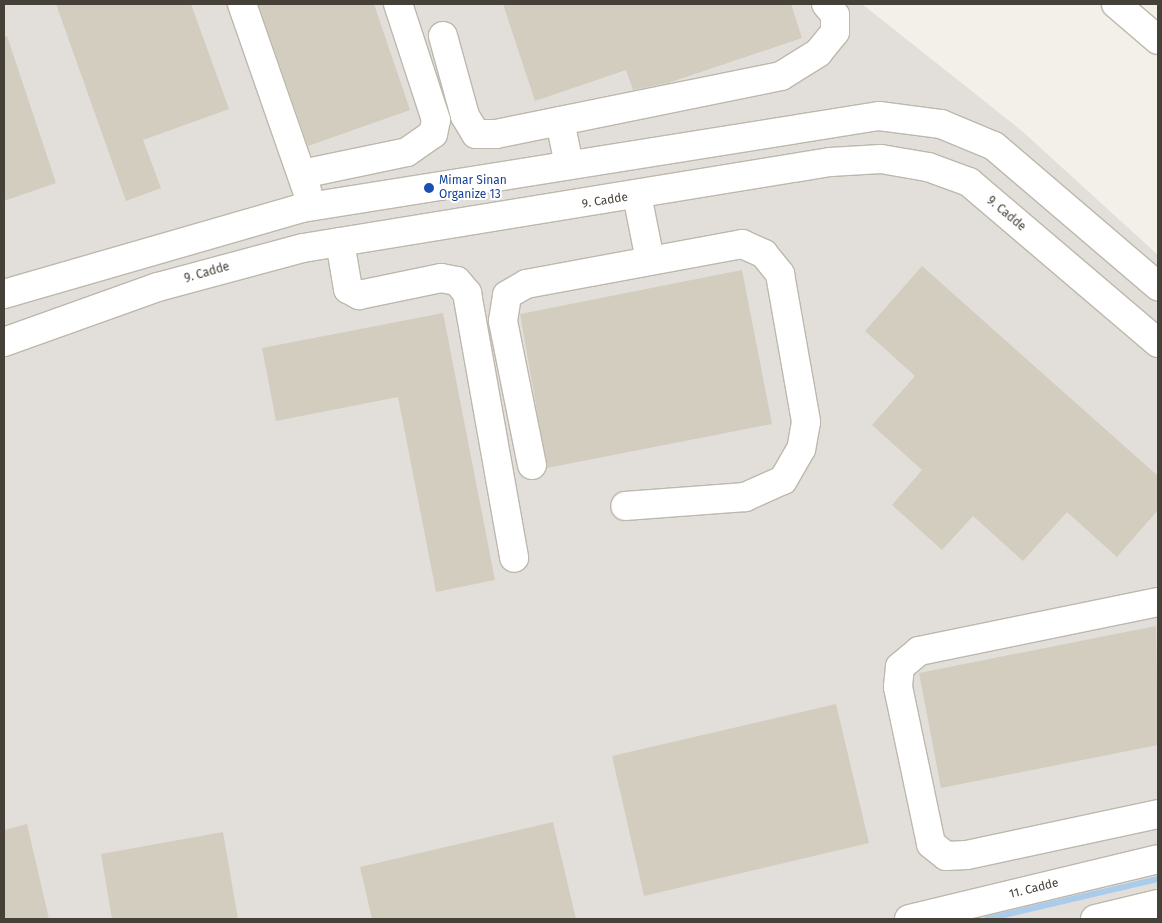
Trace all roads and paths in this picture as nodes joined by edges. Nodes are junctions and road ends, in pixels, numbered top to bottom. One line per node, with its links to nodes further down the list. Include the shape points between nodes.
1 (242, 4): 10 (street)
2 (398, 4): 8 (street, via 436,120 423,145)
3 (826, 4): 7 (street, via 835,15 835,32 818,54 781,76)
4 (1116, 4): 6 (street)
5 (443, 36): 7 (street, via 465,116 476,134 496,134)
6 (1158, 40)
7 (560, 121): 9 (street)
8 (407, 152): 10 (street); 11 (street)
9 (569, 165): 11 (street); 16 (street, via 858,118 927,121 994,146)
10 (302, 174): 13 (street)
11 (414, 190): 13 (street)
12 (637, 196): 14 (street, 9. Cadde); 15 (street); 19 (street, 9. Cadde, via 855,159 928,167 969,182)
13 (312, 207): 17 (street)
14 (340, 242): 18 (street, 9. Cadde, via 158,287); 22 (street, via 348,289 359,295 441,278 456,281 467,292)
15 (650, 260): 20 (street, via 526,284 507,295 502,321); 21 (street, via 742,244 764,254 780,274 806,422 801,449 783,480 745,497)
16 (1158, 286)
17 (4, 294)
18 (4, 342)
19 (1158, 343)
20 (532, 465)
21 (625, 506)
22 (514, 558)
23 (1158, 602): 24 (street, via 919,650 900,666 898,687 931,844 946,856 967,855)
24 (1158, 814)
25 (1158, 859): 27 (street, 11. Cadde)
26 (1158, 904): 28 (street)
27 (909, 919)
28 (1095, 919)

